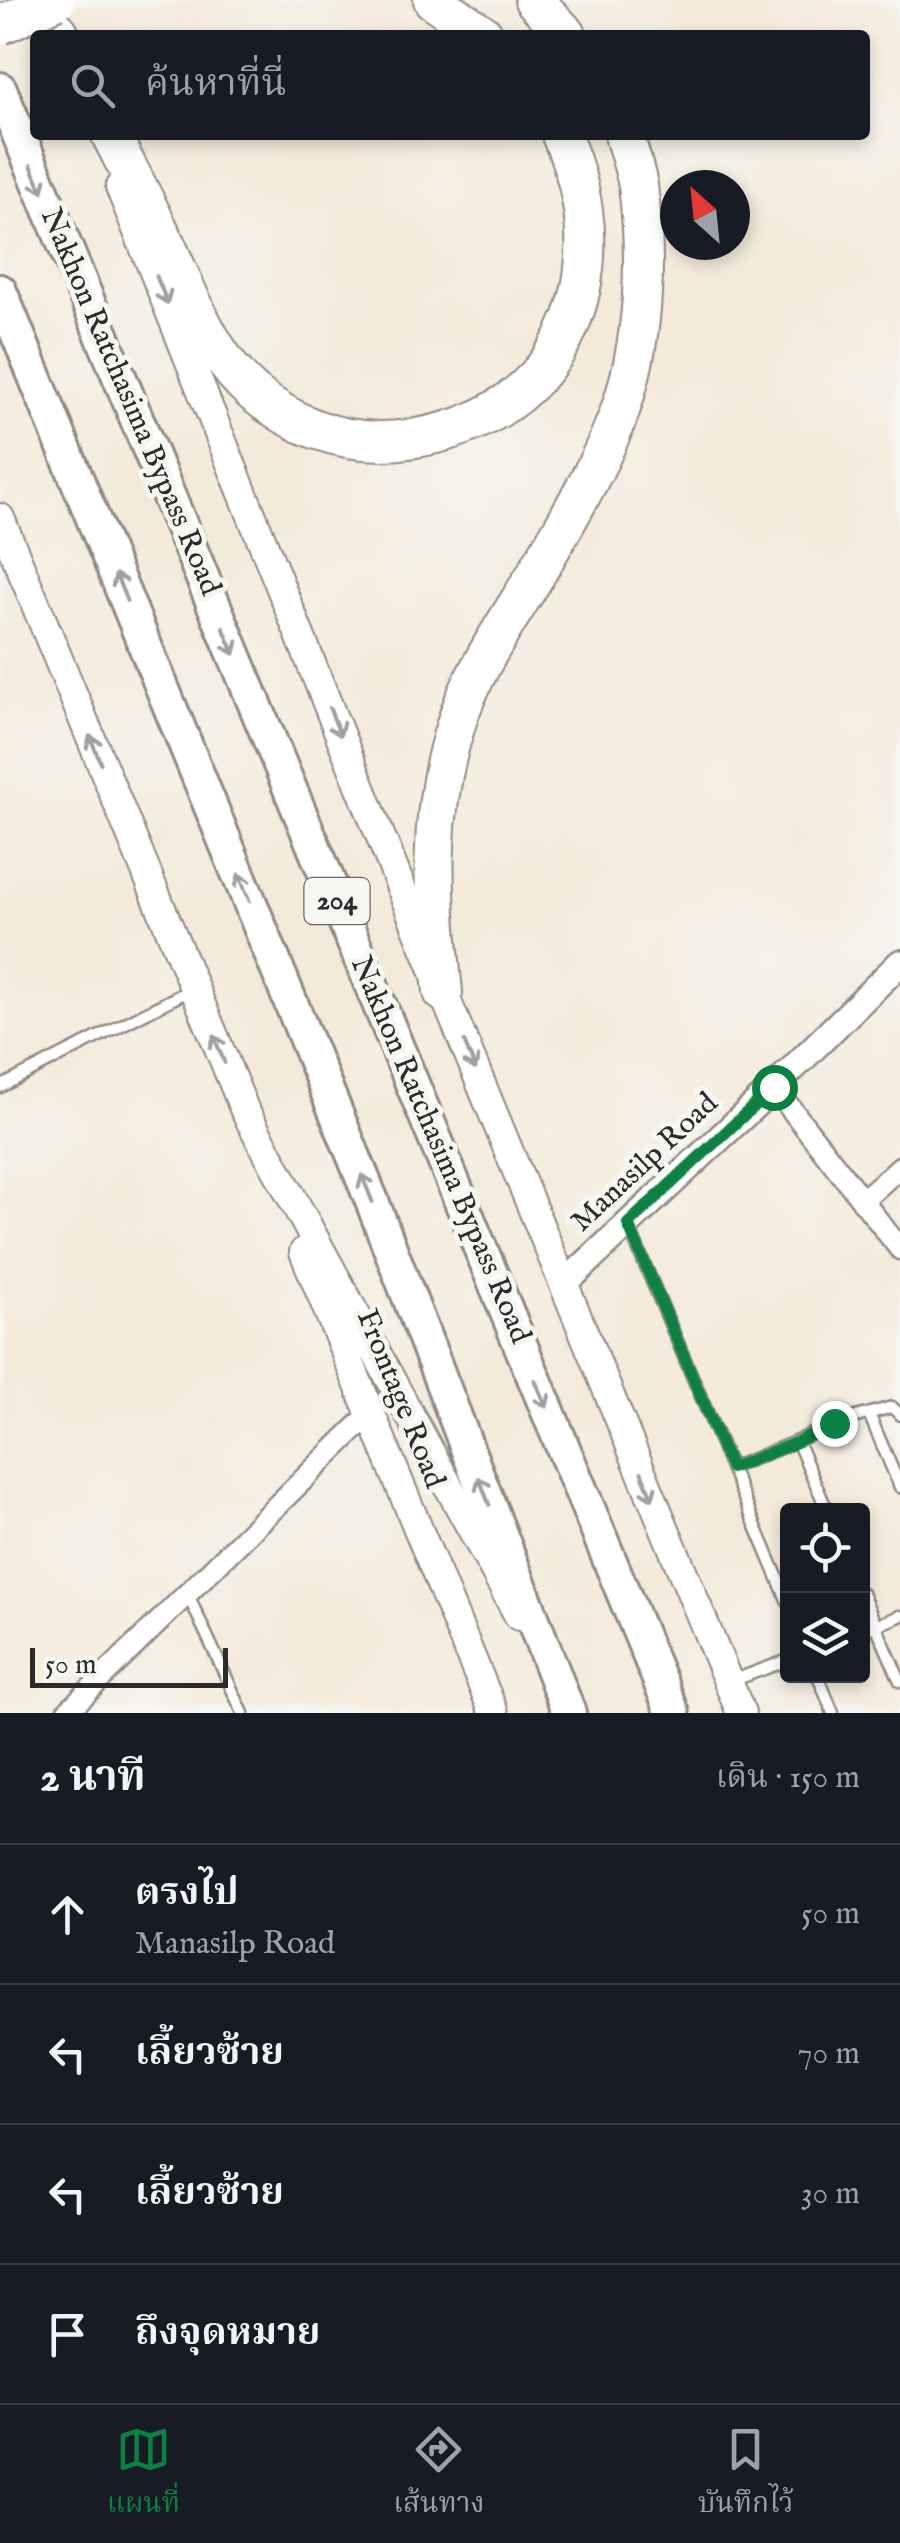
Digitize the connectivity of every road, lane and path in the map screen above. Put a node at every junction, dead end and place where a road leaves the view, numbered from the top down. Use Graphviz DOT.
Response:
graph roads {
  1 [pos="433,0"];
  2 [pos="534,0"];
  3 [pos="55,20"];
  4 [pos="0,25"];
  5 [pos="477,30"];
  6 [pos="562,30"];
  7 [pos="0,89"];
  8 [pos="101,140"];
  9 [pos="113,140"];
  10 [pos="563,140"];
  11 [pos="625,140"];
  12 [pos="0,291"];
  13 [pos="11,334"];
  14 [pos="0,518"];
  15 [pos="7,557"];
  16 [pos="900,964"];
  17 [pos="194,988"];
  18 [pos="443,992"];
  19 [pos="0,1087"];
  20 [pos="774,1087"];
  21 [pos="245,1112"];
  22 [pos="900,1168"];
  23 [pos="862,1201"];
  24 [pos="628,1224"];
  25 [pos="900,1249"];
  26 [pos="564,1284"];
  27 [pos="371,1414"];
  28 [pos="869,1414"];
  29 [pos="900,1415"];
  30 [pos="797,1442"];
  31 [pos="731,1468"];
  32 [pos="900,1487"];
  33 [pos="824,1503"];
  34 [pos="187,1592"];
  35 [pos="784,1593"];
  36 [pos="862,1593"];
  37 [pos="900,1616"];
  38 [pos="876,1625"];
  39 [pos="870,1627"];
  40 [pos="780,1663"];
  41 [pos="900,1681"];
  42 [pos="728,1683"];
  43 [pos="821,1683"];
  44 [pos="565,1702"];
  45 [pos="66,1713"];
  46 [pos="243,1713"];
  47 [pos="494,1713"];
  48 [pos="673,1713"];
  49 [pos="740,1713"];
  50 [pos="833,1713"];
  1 -- 5 [label="highway"];
  2 -- 6 [label="highway"];
  3 -- 4 [label="highway, bridge"];
  7 -- 48 [label="highway, Nakhon Ratchasima Bypass Road / 204, one-way"];
  8 -- 18 [label="main road, one-way"];
  9 -- 10 [label="highway"];
  11 -- 18 [label="highway"];
  12 -- 13 [label="highway, 204"];
  44 -- 13 [label="highway, 204, one-way"];
  14 -- 15 [label="main road"];
  17 -- 15 [label="main road, one-way"];
  16 -- 20 [label="street, Manasilp Road"];
  17 -- 19 [label="lane"];
  21 -- 17 [label="main road, one-way"];
  18 -- 26 [label="main road, one-way"];
  20 -- 23 [label="street"];
  20 -- 24 [label="street, Manasilp Road"];
  21 -- 27 [label="main road, Frontage Road"];
  21 -- 44 [label="main road"];
  22 -- 23 [label="street"];
  23 -- 25 [label="street"];
  24 -- 26 [label="street, Manasilp Road"];
  24 -- 31 [label="lane"];
  26 -- 42 [label="main road, one-way"];
  27 -- 34 [label="street"];
  27 -- 47 [label="main road, Frontage Road"];
  28 -- 29 [label="lane"];
  28 -- 30 [label="lane"];
  28 -- 32 [label="lane"];
  30 -- 31 [label="lane"];
  30 -- 33 [label="lane"];
  31 -- 35 [label="lane"];
  34 -- 45 [label="street"];
  34 -- 46 [label="lane"];
  36 -- 38 [label="lane"];
  37 -- 38 [label="lane"];
  38 -- 39 [label="lane"];
  38 -- 41 [label="lane"];
  40 -- 42 [label="lane"];
  42 -- 49 [label="main road"];
  43 -- 50 [label="lane"];
}
